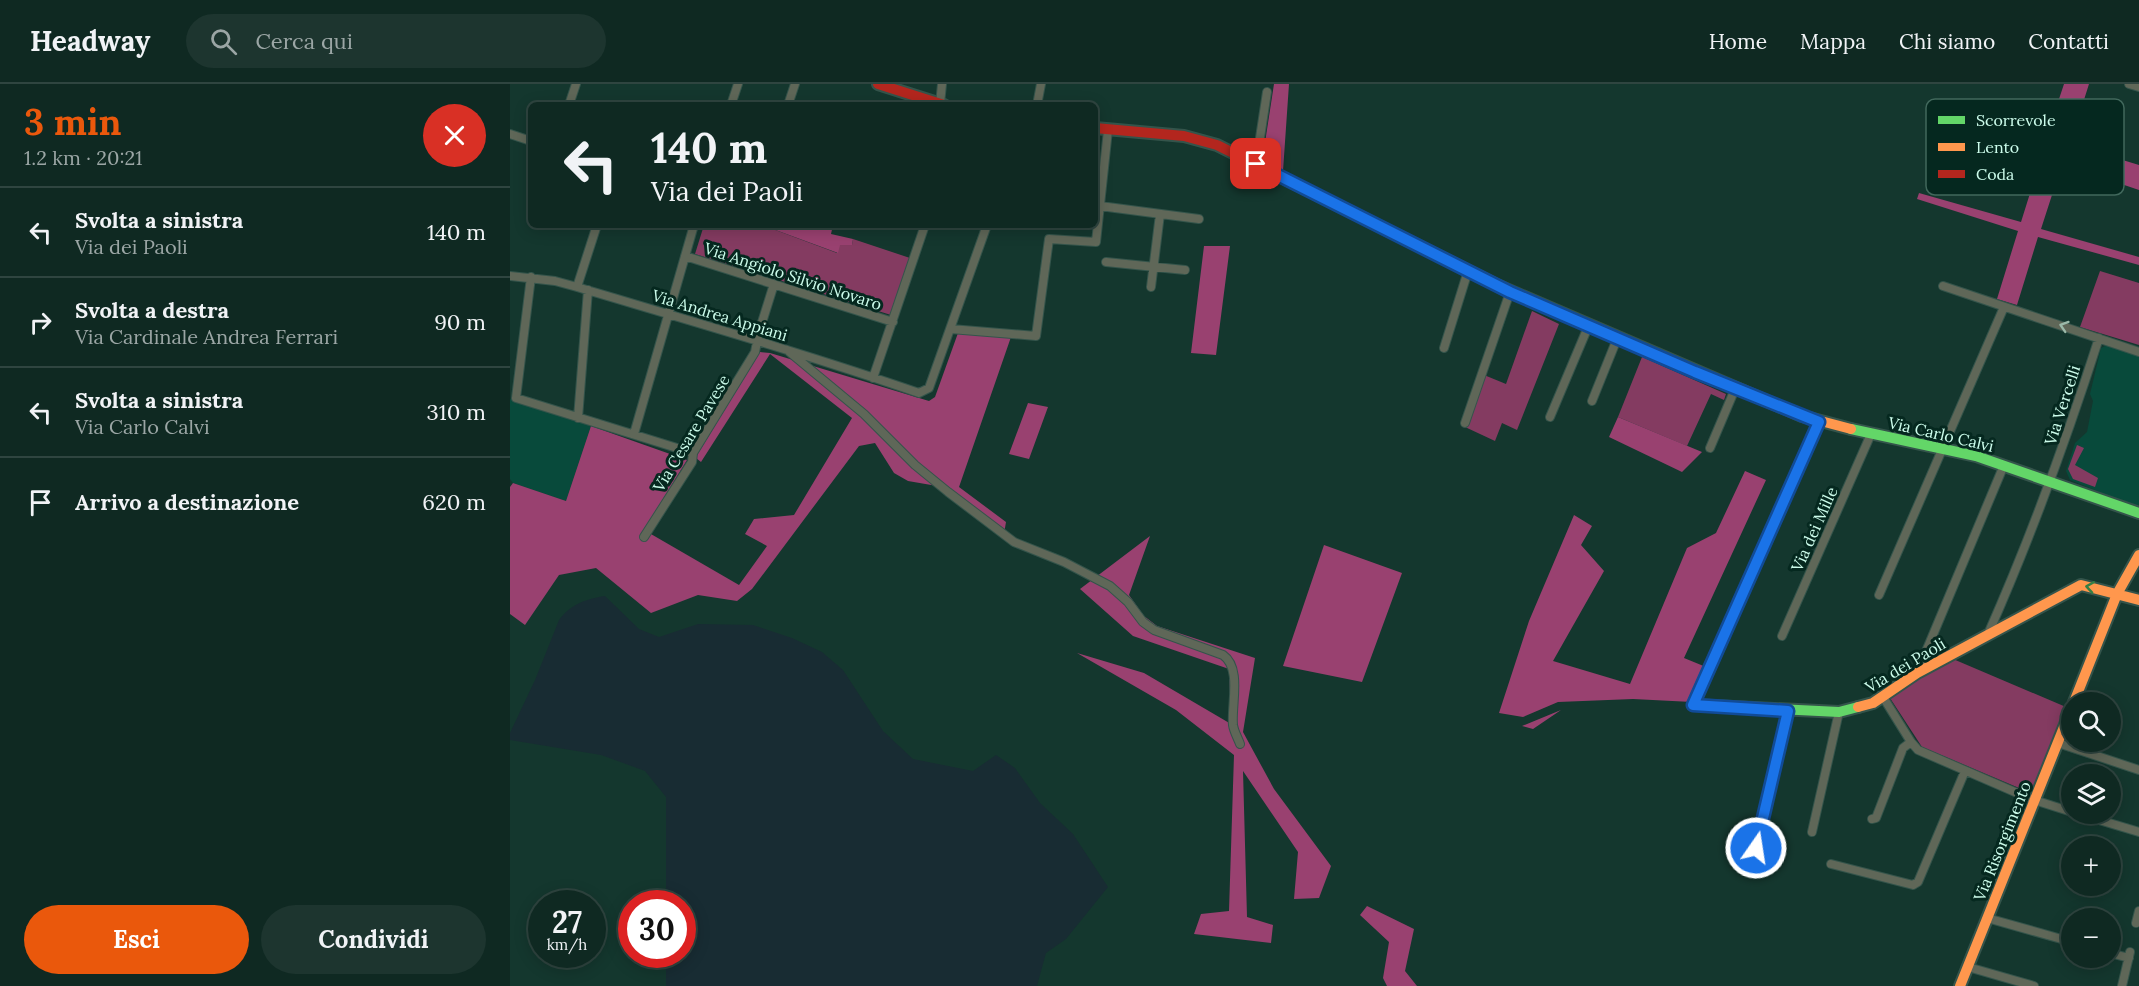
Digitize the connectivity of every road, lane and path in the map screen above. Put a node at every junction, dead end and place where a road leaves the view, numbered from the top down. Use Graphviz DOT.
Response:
graph roads {
  1 [pos="576,84"];
  2 [pos="738,84"];
  3 [pos="795,84"];
  4 [pos="942,84"];
  5 [pos="1041,84"];
  6 [pos="2128,84"];
  7 [pos="884,85"];
  8 [pos="2139,87"];
  9 [pos="1267,92"];
  10 [pos="570,102"];
  11 [pos="732,102"];
  12 [pos="790,102"];
  13 [pos="921,102"];
  14 [pos="942,102"];
  15 [pos="1038,102"];
  16 [pos="1098,128"];
  17 [pos="1108,130"];
  18 [pos="510,134"];
  19 [pos="528,140"];
  20 [pos="1256,164"];
  21 [pos="1100,206"];
  22 [pos="1160,214"];
  23 [pos="1199,219"];
  24 [pos="1098,224"];
  25 [pos="596,228"];
  26 [pos="693,228"];
  27 [pos="924,228"];
  28 [pos="986,228"];
  29 [pos="1098,228"];
  30 [pos="685,256"];
  31 [pos="1106,262"];
  32 [pos="1153,267"];
  33 [pos="1185,270"];
  34 [pos="1468,271"];
  35 [pos="510,276"];
  36 [pos="531,277"];
  37 [pos="774,284"];
  38 [pos="577,286"];
  39 [pos="1943,286"];
  40 [pos="1150,287"];
  41 [pos="588,290"];
  42 [pos="1510,292"];
  43 [pos="2004,307"];
  44 [pos="667,313"];
  45 [pos="893,322"];
  46 [pos="1588,327"];
  47 [pos="951,329"];
  48 [pos="2099,338"];
  49 [pos="1617,339"];
  50 [pos="756,342"];
  51 [pos="1444,348"];
  52 [pos="787,350"];
  53 [pos="2139,352"];
  54 [pos="873,378"];
  55 [pos="1735,389"];
  56 [pos="1592,401"];
  57 [pos="1550,417"];
  58 [pos="578,418"];
  59 [pos="1819,422"];
  60 [pos="1465,423"];
  61 [pos="634,434"];
  62 [pos="1871,434"];
  63 [pos="1710,448"];
  64 [pos="1943,449"];
  65 [pos="693,453"];
  66 [pos="2004,465"];
  67 [pos="2051,481"];
  68 [pos="2139,513"];
  69 [pos="644,537"];
  70 [pos="2139,555"];
  71 [pos="2117,594"];
  72 [pos="1879,595"];
  73 [pos="2139,600"];
  74 [pos="1988,634"];
  75 [pos="1782,636"];
  76 [pos="1917,673"];
  77 [pos="2078,692"];
  78 [pos="1883,697"];
  79 [pos="1788,711"];
  80 [pos="1839,712"];
  81 [pos="2061,735"];
  82 [pos="1911,742"];
  83 [pos="2058,743"];
  84 [pos="1240,744"];
  85 [pos="2139,770"];
  86 [pos="1965,771"];
  87 [pos="2034,800"];
  88 [pos="2061,809"];
  89 [pos="1872,819"];
  90 [pos="2112,824"];
  91 [pos="1812,832"];
  92 [pos="2139,832"];
  93 [pos="1756,848"];
  94 [pos="1832,864"];
  95 [pos="1987,918"];
  96 [pos="2061,939"];
  97 [pos="2121,954"];
  98 [pos="1968,967"];
  99 [pos="1960,986"];
  100 [pos="2034,986"];
  101 [pos="2122,986"];
  1 -- 10 [label="street"];
  2 -- 11 [label="street"];
  3 -- 12 [label="street"];
  4 -- 14 [label="street"];
  5 -- 15 [label="street"];
  6 -- 8 [label="street"];
  7 -- 13 [label="street"];
  9 -- 20 [label="street"];
  16 -- 17 [label="street, Via Carlo Calvi"];
  17 -- 20 [label="street, Via Carlo Calvi"];
  17 -- 21 [label="street"];
  18 -- 19 [label="street"];
  20 -- 34 [label="street, Via Carlo Calvi"];
  21 -- 22 [label="street"];
  21 -- 24 [label="street"];
  22 -- 23 [label="street"];
  22 -- 32 [label="street"];
  25 -- 38 [label="street"];
  26 -- 30 [label="street"];
  27 -- 45 [label="street"];
  28 -- 47 [label="street"];
  29 -- 47 [label="street"];
  30 -- 37 [label="street, Via Angiolo Silvio Novaro"];
  30 -- 44 [label="street"];
  31 -- 32 [label="street"];
  32 -- 33 [label="street"];
  32 -- 40 [label="street"];
  34 -- 42 [label="street, Via Carlo Calvi"];
  34 -- 51 [label="street"];
  35 -- 36 [label="street, Via Andrea Appiani"];
  36 -- 38 [label="street, Via Andrea Appiani"];
  36 -- 58 [label="street"];
  37 -- 45 [label="street, Via Angiolo Silvio Novaro"];
  37 -- 50 [label="street, Via Cesare Pavese"];
  38 -- 41 [label="street, Via Andrea Appiani"];
  39 -- 43 [label="street"];
  41 -- 44 [label="street, Via Andrea Appiani"];
  41 -- 58 [label="street"];
  42 -- 46 [label="street, Via Carlo Calvi"];
  42 -- 60 [label="street"];
  48 -- 43 [label="street, one-way"];
  43 -- 64 [label="street"];
  44 -- 50 [label="street, Via Andrea Appiani"];
  44 -- 61 [label="street"];
  45 -- 54 [label="street"];
  46 -- 49 [label="street, Via Carlo Calvi"];
  46 -- 57 [label="street"];
  47 -- 54 [label="street, Via Andrea Appiani"];
  48 -- 53 [label="street"];
  48 -- 67 [label="street, Via Vercelli"];
  49 -- 55 [label="street, Via Carlo Calvi"];
  49 -- 56 [label="street"];
  50 -- 52 [label="street, Via Andrea Appiani"];
  50 -- 65 [label="street, Via Cesare Pavese"];
  52 -- 54 [label="street, Via Andrea Appiani"];
  52 -- 84 [label="street"];
  55 -- 59 [label="street, Via Carlo Calvi"];
  55 -- 63 [label="street"];
  58 -- 61 [label="street"];
  59 -- 62 [label="street, Via Carlo Calvi"];
  59 -- 79 [label="street, Via dei Paoli"];
  61 -- 65 [label="street"];
  62 -- 64 [label="street, Via Carlo Calvi"];
  62 -- 75 [label="street, Via dei Mille"];
  64 -- 66 [label="street, Via Carlo Calvi"];
  64 -- 72 [label="street"];
  65 -- 69 [label="street, Via Cesare Pavese"];
  66 -- 67 [label="street, Via Carlo Calvi"];
  66 -- 76 [label="street"];
  67 -- 68 [label="street, Via Carlo Calvi"];
  67 -- 74 [label="street, Via Vercelli"];
  70 -- 71 [label="street"];
  71 -- 73 [label="street, Via dei Paoli"];
  71 -- 74 [label="street, Via dei Paoli, one-way"];
  71 -- 77 [label="street"];
  74 -- 76 [label="street, Via dei Paoli"];
  76 -- 78 [label="street, Via dei Paoli"];
  78 -- 80 [label="street, Via dei Paoli"];
  78 -- 82 [label="street"];
  79 -- 80 [label="street, Via dei Paoli"];
  79 -- 93 [label="street"];
  80 -- 91 [label="street"];
  81 -- 83 [label="street, Via Risorgimento"];
  82 -- 86 [label="street"];
  82 -- 89 [label="street"];
  83 -- 85 [label="street"];
  83 -- 87 [label="street, Via Risorgimento"];
  86 -- 87 [label="street"];
  86 -- 94 [label="street"];
  87 -- 88 [label="street"];
  87 -- 95 [label="street, Via Risorgimento"];
  90 -- 92 [label="street"];
  95 -- 96 [label="street"];
  95 -- 98 [label="street, Via Risorgimento"];
  97 -- 101 [label="street"];
  98 -- 99 [label="street, Via Risorgimento"];
  98 -- 100 [label="street"];
}
